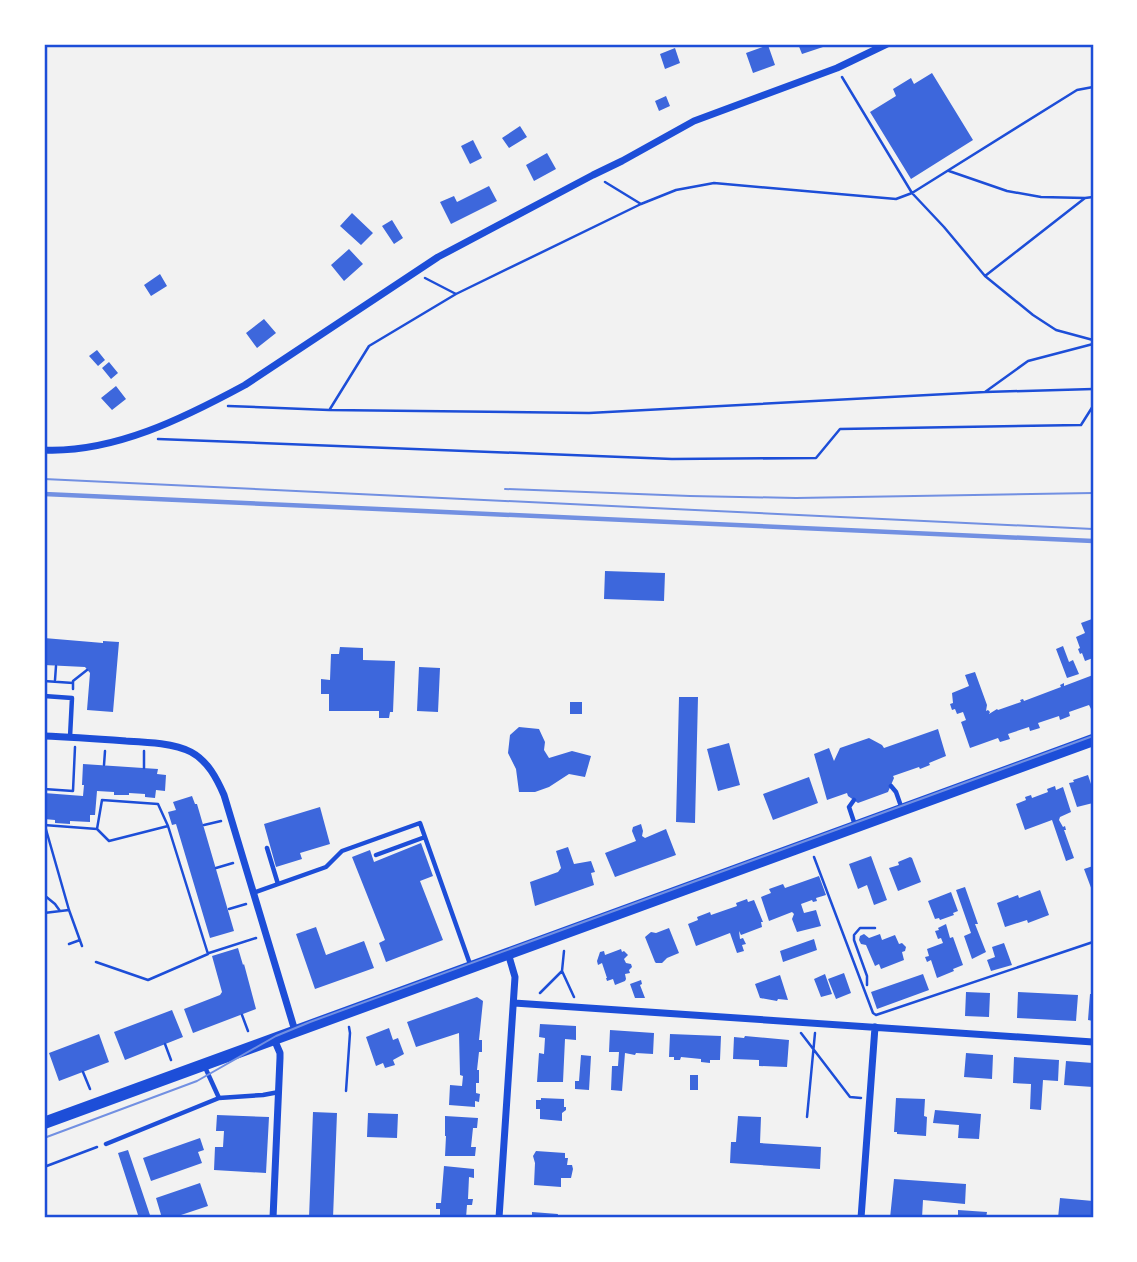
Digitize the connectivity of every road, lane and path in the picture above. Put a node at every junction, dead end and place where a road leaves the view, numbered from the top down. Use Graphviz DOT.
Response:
graph roads {
  1 [pos="887,44"];
  2 [pos="836,68"];
  3 [pos="1093,87"];
  4 [pos="948,171"];
  5 [pos="593,175"];
  6 [pos="912,193"];
  7 [pos="1093,197"];
  8 [pos="1085,198"];
  9 [pos="640,204"];
  10 [pos="415,272"];
  11 [pos="985,276"];
  12 [pos="456,294"];
  13 [pos="1093,342"];
  14 [pos="1093,389"];
  15 [pos="985,392"];
  16 [pos="211,404"];
  17 [pos="1093,405"];
  18 [pos="329,410"];
  19 [pos="159,439"];
  20 [pos="44,450"];
  21 [pos="56,666"];
  22 [pos="87,670"];
  23 [pos="44,681"];
  24 [pos="55,682"];
  25 [pos="73,683"];
  26 [pos="44,695"];
  27 [pos="72,698"];
  28 [pos="44,736"];
  29 [pos="72,738"];
  30 [pos="106,740"];
  31 [pos="1093,740"];
  32 [pos="145,742"];
  33 [pos="104,765"];
  34 [pos="144,768"];
  35 [pos="891,786"];
  36 [pos="44,789"];
  37 [pos="854,800"];
  38 [pos="902,810"];
  39 [pos="231,818"];
  40 [pos="44,825"];
  41 [pos="204,825"];
  42 [pos="169,826"];
  43 [pos="856,826"];
  44 [pos="97,829"];
  45 [pos="425,837"];
  46 [pos="809,844"];
  47 [pos="267,848"];
  48 [pos="376,855"];
  49 [pos="243,861"];
  50 [pos="216,868"];
  51 [pos="278,884"];
  52 [pos="44,895"];
  53 [pos="255,897"];
  54 [pos="229,909"];
  55 [pos="60,911"];
  56 [pos="68,911"];
  57 [pos="44,913"];
  58 [pos="875,928"];
  59 [pos="266,936"];
  60 [pos="80,940"];
  61 [pos="1093,942"];
  62 [pos="69,944"];
  63 [pos="82,946"];
  64 [pos="564,951"];
  65 [pos="508,953"];
  66 [pos="208,954"];
  67 [pos="96,962"];
  68 [pos="471,967"];
  69 [pos="562,971"];
  70 [pos="867,985"];
  71 [pos="538,995"];
  72 [pos="574,997"];
  73 [pos="514,1003"];
  74 [pos="242,1015"];
  75 [pos="801,1022"];
  76 [pos="816,1023"];
  77 [pos="349,1027"];
  78 [pos="875,1027"];
  79 [pos="248,1031"];
  80 [pos="295,1031"];
  81 [pos="274,1039"];
  82 [pos="1093,1042"];
  83 [pos="164,1044"];
  84 [pos="814,1050"];
  85 [pos="170,1060"];
  86 [pos="204,1064"];
  87 [pos="83,1072"];
  88 [pos="90,1088"];
  89 [pos="346,1091"];
  90 [pos="279,1092"];
  91 [pos="219,1098"];
  92 [pos="869,1099"];
  93 [pos="807,1117"];
  94 [pos="44,1123"];
  95 [pos="106,1144"];
  96 [pos="44,1167"];
  97 [pos="273,1218"];
  98 [pos="499,1218"];
  99 [pos="861,1218"];
  1 -- 2 [label="street"];
  2 -- 5 [label="street"];
  2 -- 6 [label="path"];
  3 -- 4 [label="path"];
  4 -- 6 [label="path"];
  4 -- 8 [label="path"];
  5 -- 9 [label="path"];
  5 -- 10 [label="street"];
  6 -- 9 [label="path"];
  6 -- 11 [label="path"];
  7 -- 8 [label="path"];
  8 -- 11 [label="path"];
  9 -- 12 [label="path"];
  10 -- 12 [label="path"];
  10 -- 16 [label="street"];
  11 -- 13 [label="path"];
  12 -- 18 [label="path"];
  13 -- 15 [label="path"];
  14 -- 15 [label="path"];
  15 -- 18 [label="path"];
  16 -- 18 [label="path"];
  16 -- 20 [label="street"];
  17 -- 19 [label="path"];
  21 -- 24 [label="path"];
  22 -- 25 [label="path"];
  23 -- 24 [label="path"];
  24 -- 25 [label="path"];
  25 -- 27 [label="path"];
  26 -- 27 [label="lane"];
  27 -- 29 [label="lane"];
  28 -- 29 [label="street"];
  29 -- 30 [label="street"];
  29 -- 36 [label="path"];
  30 -- 32 [label="street"];
  30 -- 33 [label="path"];
  31 -- 38 [label="main road"];
  32 -- 34 [label="path"];
  32 -- 39 [label="street"];
  35 -- 38 [label="lane"];
  37 -- 43 [label="lane"];
  38 -- 43 [label="main road"];
  39 -- 41 [label="path"];
  39 -- 49 [label="street"];
  40 -- 44 [label="path"];
  40 -- 56 [label="path"];
  42 -- 44 [label="path"];
  42 -- 44 [label="path"];
  42 -- 66 [label="path"];
  43 -- 46 [label="main road"];
  45 -- 48 [label="lane"];
  45 -- 51 [label="lane"];
  45 -- 68 [label="lane"];
  46 -- 61 [label="path"];
  46 -- 65 [label="main road"];
  47 -- 51 [label="lane"];
  49 -- 50 [label="path"];
  49 -- 53 [label="street"];
  51 -- 53 [label="lane"];
  52 -- 55 [label="path"];
  53 -- 54 [label="path"];
  53 -- 59 [label="street"];
  55 -- 56 [label="path"];
  55 -- 57 [label="path"];
  56 -- 60 [label="path"];
  58 -- 70 [label="path"];
  59 -- 66 [label="path"];
  59 -- 80 [label="street"];
  60 -- 62 [label="path"];
  60 -- 63 [label="path"];
  64 -- 69 [label="path"];
  65 -- 68 [label="main road"];
  65 -- 73 [label="street"];
  66 -- 67 [label="path"];
  68 -- 80 [label="main road"];
  69 -- 71 [label="path"];
  69 -- 72 [label="path"];
  73 -- 75 [label="street"];
  73 -- 98 [label="street"];
  74 -- 79 [label="path"];
  75 -- 76 [label="street"];
  75 -- 84 [label="path"];
  76 -- 78 [label="street"];
  76 -- 84 [label="path"];
  77 -- 89 [label="path"];
  78 -- 82 [label="street"];
  78 -- 92 [label="street"];
  80 -- 81 [label="main road"];
  81 -- 86 [label="main road"];
  81 -- 90 [label="street"];
  83 -- 85 [label="path"];
  84 -- 92 [label="path"];
  84 -- 93 [label="path"];
  86 -- 91 [label="lane"];
  86 -- 94 [label="main road"];
  87 -- 88 [label="path"];
  90 -- 91 [label="lane"];
  90 -- 97 [label="street"];
  91 -- 95 [label="lane"];
  92 -- 99 [label="street"];
  95 -- 96 [label="path"];
}
